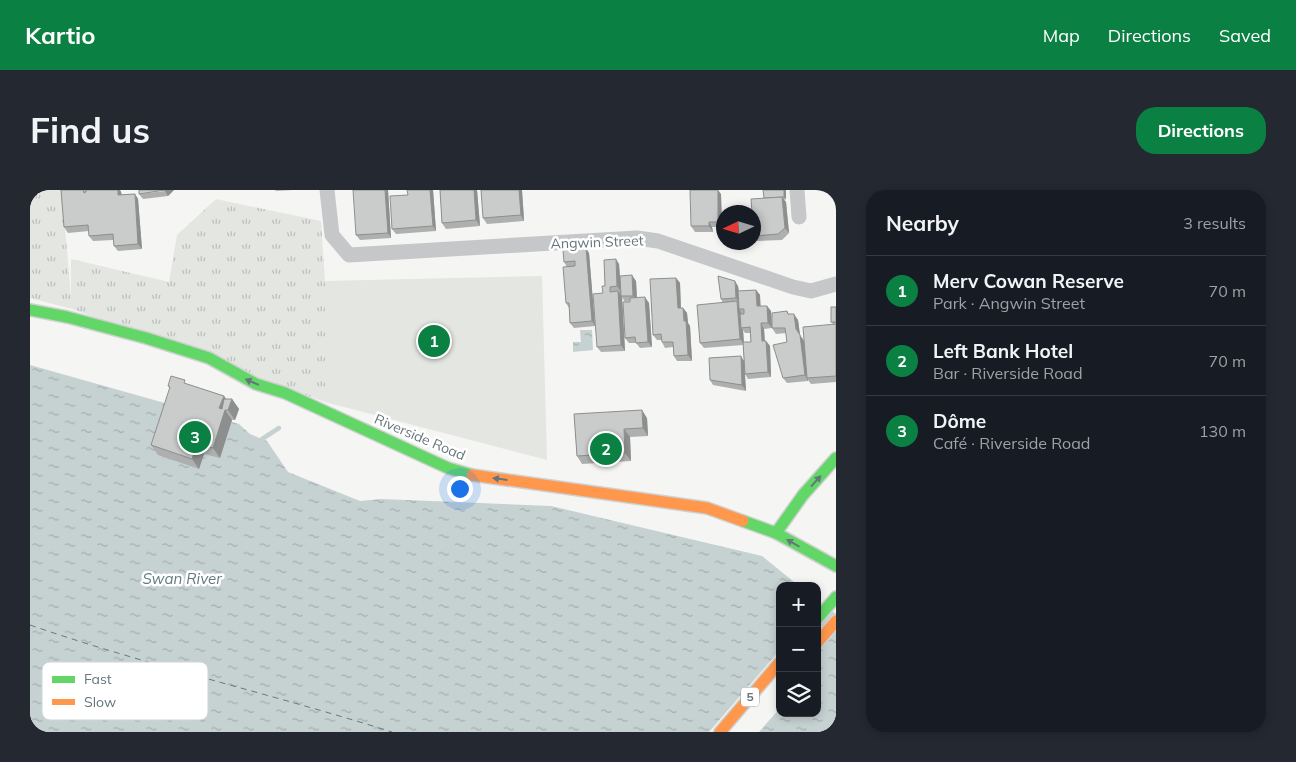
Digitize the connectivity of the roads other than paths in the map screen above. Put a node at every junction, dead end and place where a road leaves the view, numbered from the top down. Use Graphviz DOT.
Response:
graph roads {
  1 [pos="327,190"];
  2 [pos="797,190"];
  3 [pos="799,217"];
  4 [pos="836,284"];
  5 [pos="30,303"];
  6 [pos="30,310"];
  7 [pos="836,458"];
  8 [pos="740,507"];
  9 [pos="762,515"];
  10 [pos="779,529"];
  11 [pos="836,557"];
  12 [pos="836,566"];
  13 [pos="836,597"];
  14 [pos="821,614"];
  15 [pos="836,621"];
  16 [pos="821,638"];
  17 [pos="776,667"];
  18 [pos="720,732"];
  1 -- 4 [label="street, Angwin Street"];
  2 -- 3 [label="street"];
  5 -- 8 [label="main road, Riverside Road"];
  10 -- 6 [label="main road, Riverside Road, one-way"];
  10 -- 7 [label="main road, one-way"];
  9 -- 10 [label="main road, Riverside Road"];
  10 -- 11 [label="main road, Riverside Road"];
  12 -- 10 [label="main road, Riverside Road, one-way"];
  13 -- 14 [label="main road"];
  15 -- 16 [label="main road"];
  17 -- 18 [label="main road, 5"];
}
